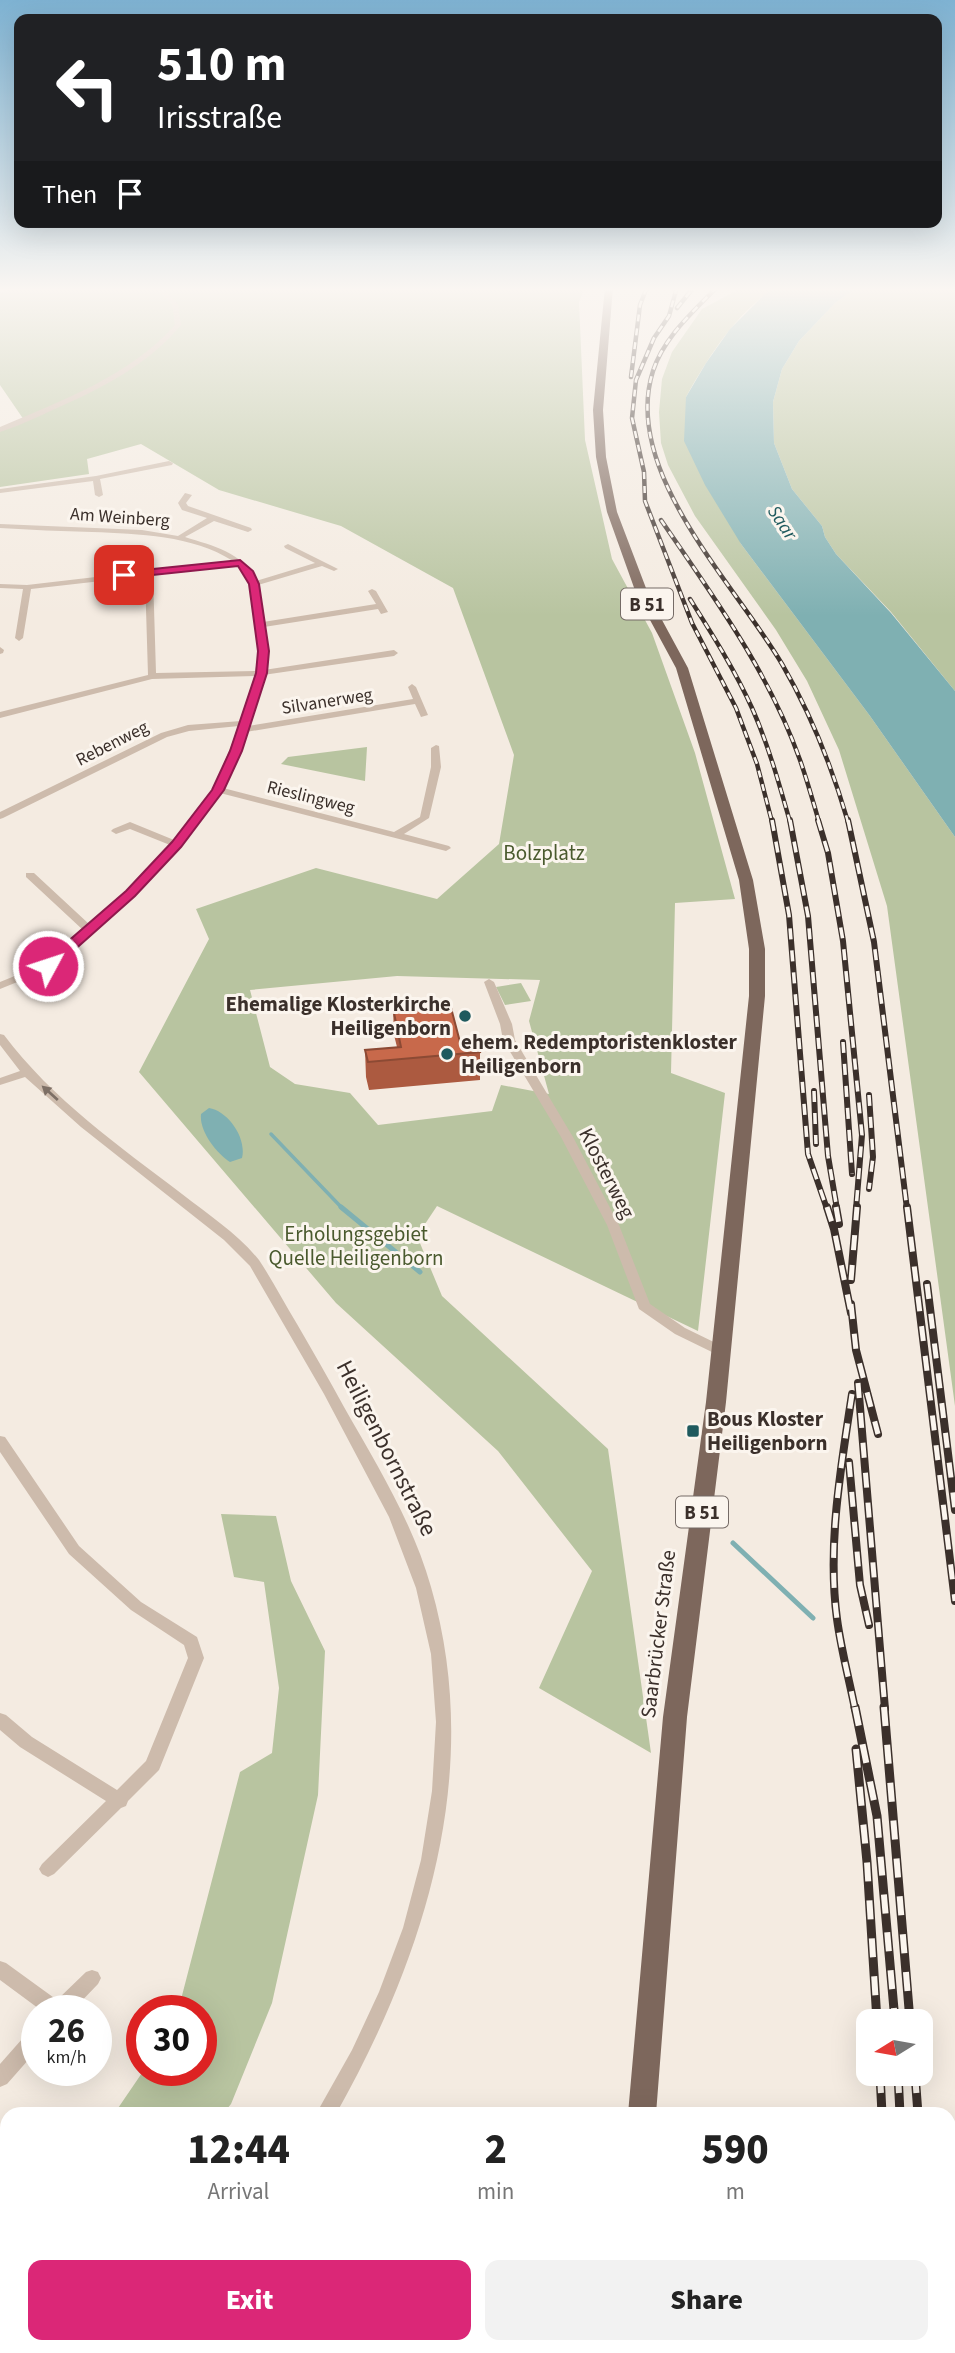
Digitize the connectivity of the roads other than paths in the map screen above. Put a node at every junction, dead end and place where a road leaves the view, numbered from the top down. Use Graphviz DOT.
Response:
graph roads {
  1 [pos="70,397"];
  2 [pos="599,397"];
  3 [pos="0,430"];
  4 [pos="169,463"];
  5 [pos="96,478"];
  6 [pos="0,491"];
  7 [pos="99,495"];
  8 [pos="188,495"];
  9 [pos="213,518"];
  10 [pos="0,526"];
  11 [pos="248,530"];
  12 [pos="179,538"];
  13 [pos="288,546"];
  14 [pos="240,563"];
  15 [pos="323,563"];
  16 [pos="334,569"];
  17 [pos="149,572"];
  18 [pos="254,584"];
  19 [pos="0,586"];
  20 [pos="27,587"];
  21 [pos="372,591"];
  22 [pos="261,625"];
  23 [pos="19,638"];
  24 [pos="401,663"];
  25 [pos="261,673"];
  26 [pos="152,676"];
  27 [pos="412,687"];
  28 [pos="418,701"];
  29 [pos="0,715"];
  30 [pos="424,715"];
  31 [pos="243,727"];
  32 [pos="436,748"];
  33 [pos="218,790"];
  34 [pos="0,816"];
  35 [pos="116,831"];
  36 [pos="397,834"];
  37 [pos="176,845"];
  38 [pos="446,848"];
  39 [pos="30,875"];
  40 [pos="90,930"];
  41 [pos="489,982"];
  42 [pos="0,986"];
  43 [pos="0,1037"];
  44 [pos="27,1072"];
  45 [pos="0,1082"];
  46 [pos="721,1351"];
  47 [pos="0,1441"];
  48 [pos="0,1720"];
  49 [pos="120,1801"];
  50 [pos="48,1869"];
  51 [pos="0,1969"];
  52 [pos="92,1978"];
  53 [pos="36,1995"];
  54 [pos="74,1995"];
  55 [pos="21,2054"];
  56 [pos="0,2078"];
  57 [pos="330,2107"];
  58 [pos="643,2107"];
  1 -- 3 [label="street"];
  2 -- 46 [label="main road, Saarbrücker Straße / B 51"];
  4 -- 5 [label="street"];
  5 -- 6 [label="street"];
  5 -- 7 [label="street"];
  8 -- 9 [label="street"];
  9 -- 11 [label="street"];
  9 -- 12 [label="street"];
  10 -- 12 [label="street, Am Weinberg"];
  12 -- 14 [label="street, Am Weinberg"];
  13 -- 15 [label="street"];
  14 -- 17 [label="street"];
  14 -- 18 [label="street, Am Weinberg"];
  15 -- 16 [label="street"];
  15 -- 18 [label="street"];
  17 -- 20 [label="street"];
  17 -- 26 [label="street"];
  18 -- 22 [label="street, Am Weinberg"];
  19 -- 20 [label="street"];
  20 -- 23 [label="street"];
  21 -- 22 [label="street"];
  22 -- 25 [label="street, Am Weinberg"];
  24 -- 25 [label="street"];
  25 -- 26 [label="street"];
  25 -- 31 [label="street, Am Weinberg"];
  26 -- 29 [label="street"];
  27 -- 28 [label="street"];
  28 -- 30 [label="street"];
  28 -- 31 [label="street, Silvanerweg"];
  31 -- 33 [label="street, Am Weinberg"];
  31 -- 34 [label="street, Rebenweg"];
  32 -- 36 [label="street"];
  33 -- 36 [label="street, Rieslingweg"];
  33 -- 37 [label="street, Am Weinberg"];
  35 -- 37 [label="street"];
  36 -- 38 [label="street, Rieslingweg"];
  37 -- 40 [label="street, Am Weinberg"];
  39 -- 40 [label="street"];
  40 -- 42 [label="street, Am Weinberg"];
  41 -- 46 [label="street, Klosterweg"];
  43 -- 44 [label="street, Heiligenbornstraße"];
  44 -- 45 [label="street"];
  57 -- 44 [label="street, Heiligenbornstraße, one-way"];
  46 -- 58 [label="main road, Saarbrücker Straße / B 51"];
  47 -- 49 [label="street"];
  48 -- 49 [label="street"];
  49 -- 50 [label="street"];
  51 -- 53 [label="street"];
  52 -- 54 [label="street"];
  55 -- 56 [label="street"];
}
